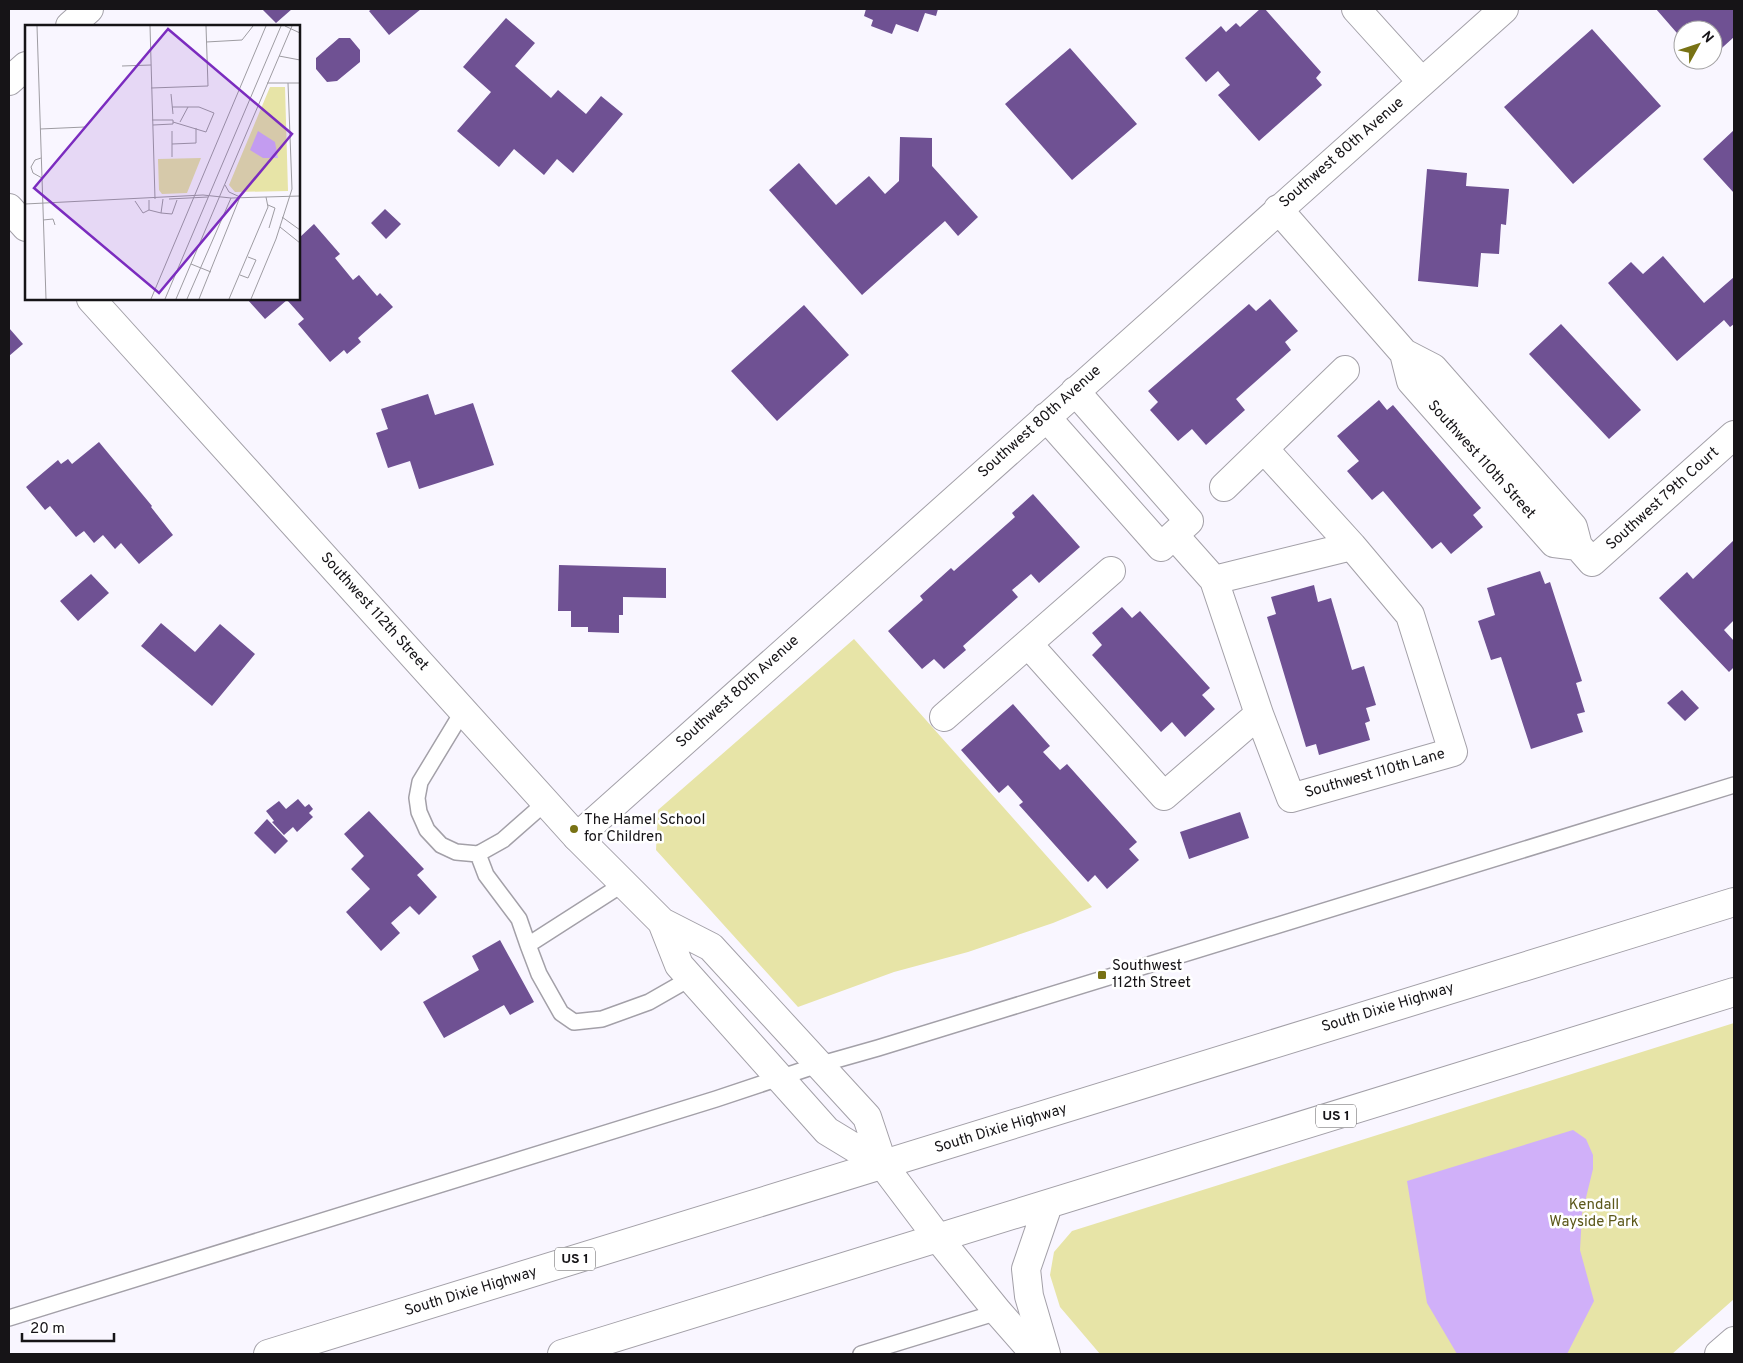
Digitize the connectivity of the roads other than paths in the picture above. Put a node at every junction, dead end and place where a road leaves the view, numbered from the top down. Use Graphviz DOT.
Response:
graph roads {
  1 [pos="89,9"];
  2 [pos="1356,9"];
  3 [pos="1504,9"];
  4 [pos="71,25"];
  5 [pos="25,67"];
  6 [pos="9,81"];
  7 [pos="1422,82"];
  8 [pos="9,208"];
  9 [pos="1278,209"];
  10 [pos="25,227"];
  11 [pos="92,300"];
  12 [pos="1345,370"];
  13 [pos="1075,391"];
  14 [pos="1046,417"];
  15 [pos="1734,435"];
  16 [pos="1264,449"];
  17 [pos="1224,487"];
  18 [pos="1174,534"];
  19 [pos="1352,546"];
  20 [pos="1585,554"];
  21 [pos="1111,571"];
  22 [pos="1214,580"];
  23 [pos="1029,645"];
  24 [pos="463,711"];
  25 [pos="1259,714"];
  26 [pos="944,717"];
  27 [pos="1734,785"];
  28 [pos="545,803"];
  29 [pos="577,837"];
  30 [pos="478,854"];
  31 [pos="623,884"];
  32 [pos="1734,902"];
  33 [pos="662,922"];
  34 [pos="528,945"];
  35 [pos="691,978"];
  36 [pos="1734,992"];
  37 [pos="818,1065"];
  38 [pos="779,1077"];
  39 [pos="883,1165"];
  40 [pos="1048,1205"];
  41 [pos="938,1238"];
  42 [pos="998,1312"];
  43 [pos="9,1318"];
  44 [pos="1734,1341"];
  45 [pos="892,1350"];
  46 [pos="268,1354"];
  47 [pos="562,1354"];
  48 [pos="861,1354"];
  49 [pos="1035,1354"];
  50 [pos="1046,1354"];
  51 [pos="1719,1354"];
  1 -- 4 [label="main road"];
  2 -- 7 [label="main road"];
  3 -- 7 [label="main road, Southwest 80th Avenue"];
  5 -- 6 [label="main road"];
  7 -- 9 [label="main road, Southwest 80th Avenue"];
  8 -- 10 [label="main road"];
  9 -- 13 [label="main road, Southwest 80th Avenue"];
  9 -- 20 [label="main road, Southwest 110th Street"];
  11 -- 24 [label="main road, Southwest 112th Street"];
  12 -- 16 [label="main road"];
  13 -- 14 [label="main road, Southwest 80th Avenue"];
  13 -- 18 [label="main road"];
  14 -- 18 [label="main road"];
  14 -- 29 [label="main road, Southwest 80th Avenue"];
  15 -- 20 [label="main road, Southwest 79th Court"];
  16 -- 17 [label="main road"];
  16 -- 19 [label="main road"];
  18 -- 22 [label="main road"];
  19 -- 22 [label="main road"];
  19 -- 25 [label="main road, Southwest 110th Lane"];
  21 -- 23 [label="main road"];
  22 -- 25 [label="main road, Southwest 110th Lane"];
  23 -- 25 [label="main road"];
  23 -- 26 [label="main road"];
  24 -- 28 [label="main road, Southwest 112th Street"];
  24 -- 30 [label="lane"];
  27 -- 37 [label="lane"];
  28 -- 29 [label="main road, Southwest 112th Street"];
  28 -- 30 [label="lane"];
  29 -- 31 [label="main road, Southwest 112th Street"];
  30 -- 34 [label="lane"];
  31 -- 33 [label="main road, Southwest 112th Street"];
  31 -- 34 [label="lane"];
  32 -- 39 [label="main road, South Dixie Highway / US 1"];
  33 -- 35 [label="main road, Southwest 112th Street"];
  33 -- 37 [label="main road, Southwest 112th Street"];
  34 -- 35 [label="lane"];
  35 -- 38 [label="main road, Southwest 112th Street"];
  36 -- 40 [label="main road, US 1"];
  37 -- 38 [label="lane"];
  37 -- 39 [label="main road, Southwest 112th Street"];
  38 -- 39 [label="main road, Southwest 112th Street"];
  38 -- 43 [label="lane"];
  39 -- 41 [label="main road, Southwest 112th Street"];
  39 -- 46 [label="main road, South Dixie Highway / US 1"];
  40 -- 41 [label="main road, US 1"];
  40 -- 50 [label="main road"];
  41 -- 42 [label="main road, Southwest 112th Street"];
  41 -- 47 [label="main road, US 1"];
  42 -- 45 [label="lane"];
  42 -- 49 [label="main road, Southwest 112th Street"];
  44 -- 51 [label="main road"];
  45 -- 48 [label="lane"];
}
